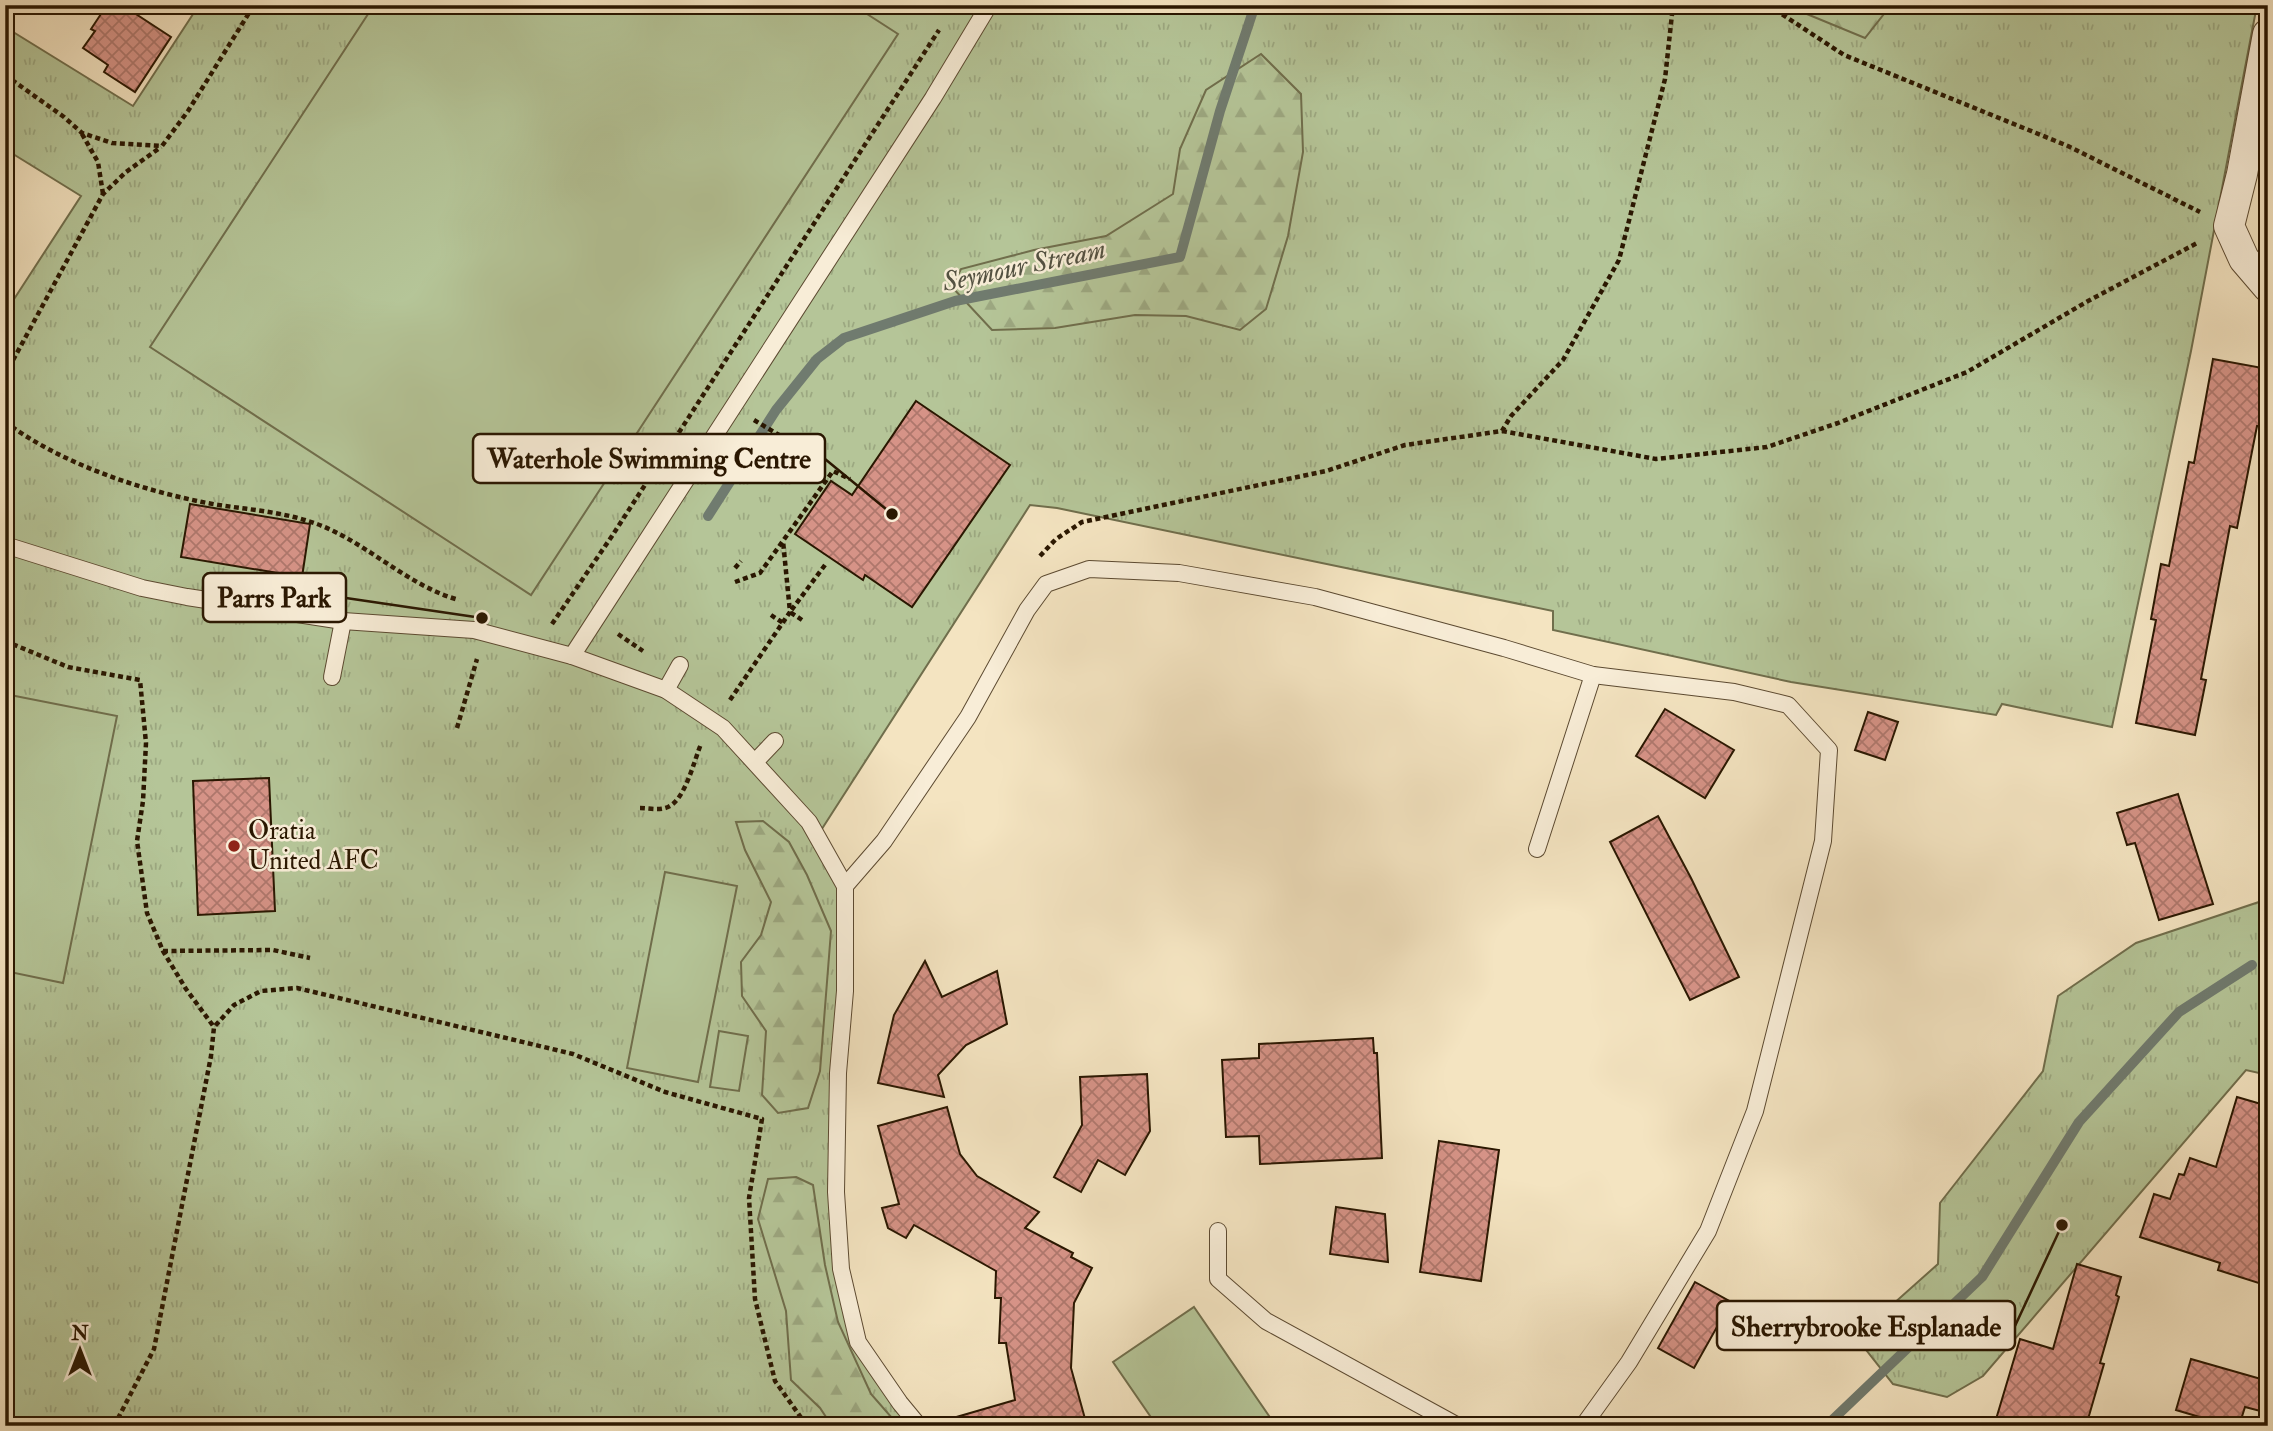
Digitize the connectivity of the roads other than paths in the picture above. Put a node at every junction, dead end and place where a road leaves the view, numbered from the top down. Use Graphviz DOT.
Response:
graph roads {
  1 [pos="989,5"];
  2 [pos="2268,34"];
  3 [pos="2268,287"];
  4 [pos="5,545"];
  5 [pos="343,621"];
  6 [pos="572,656"];
  7 [pos="680,666"];
  8 [pos="1593,675"];
  9 [pos="332,677"];
  10 [pos="666,690"];
  11 [pos="775,741"];
  12 [pos="755,762"];
  13 [pos="1537,849"];
  14 [pos="845,886"];
  15 [pos="1219,1231"];
  16 [pos="919,1426"];
  17 [pos="1458,1426"];
  18 [pos="1583,1426"];
  1 -- 6 [label="lane"];
  2 -- 3 [label="street"];
  4 -- 5 [label="lane"];
  5 -- 6 [label="lane"];
  5 -- 9 [label="lane"];
  6 -- 10 [label="lane"];
  7 -- 10 [label="lane"];
  8 -- 13 [label="lane"];
  8 -- 14 [label="lane"];
  8 -- 18 [label="lane"];
  10 -- 12 [label="lane"];
  11 -- 12 [label="lane"];
  12 -- 14 [label="lane"];
  14 -- 16 [label="lane"];
  15 -- 17 [label="lane"];
}
